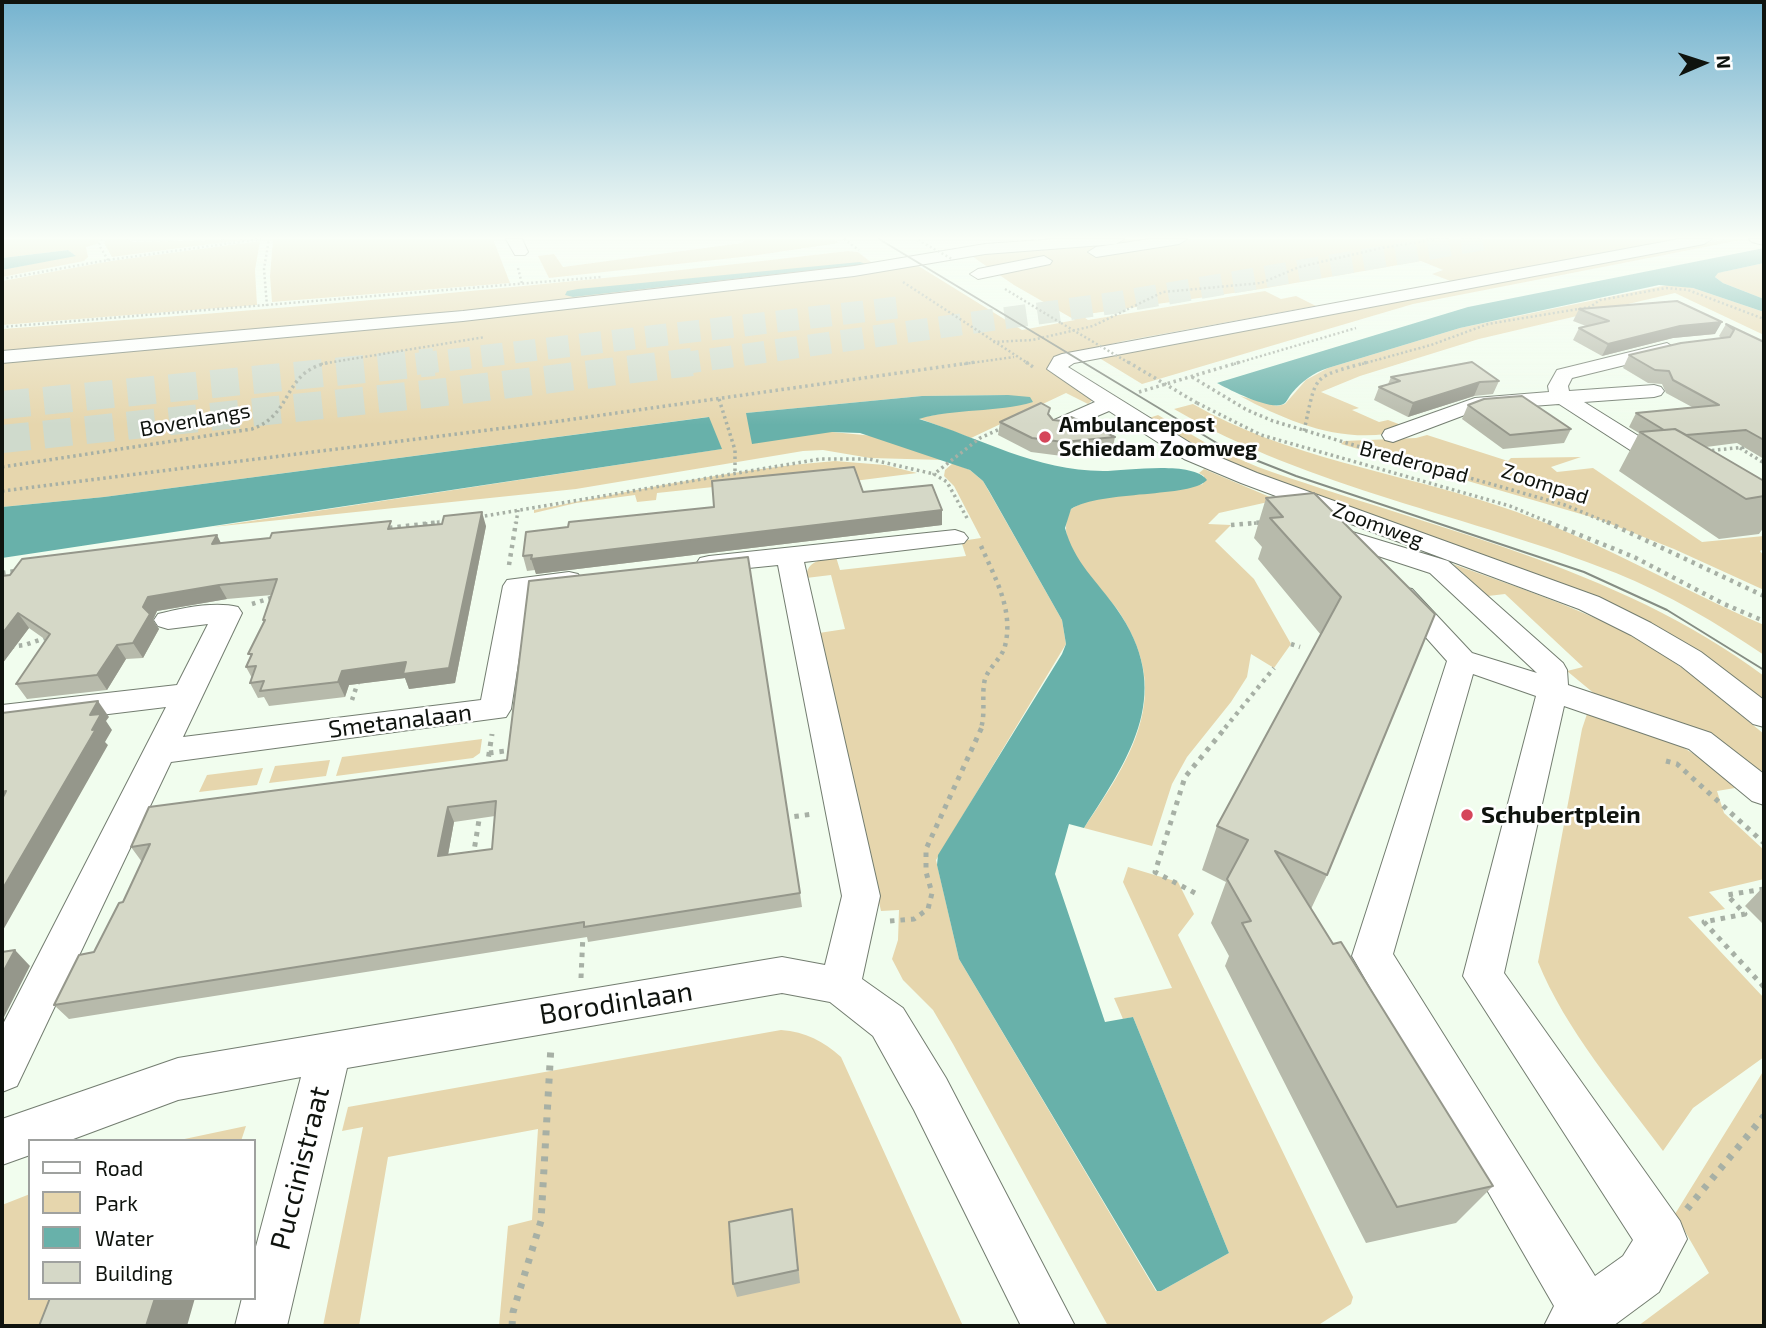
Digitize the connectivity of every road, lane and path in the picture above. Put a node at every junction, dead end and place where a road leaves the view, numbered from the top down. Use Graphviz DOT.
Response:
graph roads {
  1 [pos="267,301"];
  2 [pos="325,301"];
  3 [pos="595,301"];
  4 [pos="929,301"];
  5 [pos="1145,301"];
  6 [pos="1375,301"];
  7 [pos="1599,301"];
  8 [pos="1717,301"];
  9 [pos="267,306"];
  10 [pos="1764,319"];
  11 [pos="1061,323"];
  12 [pos="2,327"];
  13 [pos="497,335"];
  14 [pos="993,342"];
  15 [pos="1687,345"];
  16 [pos="2,357"];
  17 [pos="1654,391"];
  18 [pos="1560,396"];
  19 [pos="719,399"];
  20 [pos="1110,403"];
  21 [pos="1059,426"];
  22 [pos="1304,431"];
  23 [pos="980,438"];
  24 [pos="1393,446"];
  25 [pos="1752,446"];
  26 [pos="1740,447"];
  27 [pos="1380,453"];
  28 [pos="1656,456"];
  29 [pos="1764,463"];
  30 [pos="2,467"];
  31 [pos="735,471"];
  32 [pos="934,474"];
  33 [pos="1690,478"];
  34 [pos="2,491"];
  35 [pos="519,510"];
  36 [pos="470,518"];
  37 [pos="457,520"];
  38 [pos="1268,522"];
  39 [pos="1231,525"];
  40 [pos="405,526"];
  41 [pos="379,529"];
  42 [pos="965,537"];
  43 [pos="402,538"];
  44 [pos="789,554"];
  45 [pos="680,567"];
  46 [pos="27,570"];
  47 [pos="2,573"];
  48 [pos="598,576"];
  49 [pos="517,586"];
  50 [pos="284,596"];
  51 [pos="1764,596"];
  52 [pos="228,613"];
  53 [pos="168,620"];
  54 [pos="1764,621"];
  55 [pos="56,634"];
  56 [pos="1291,644"];
  57 [pos="1300,647"];
  58 [pos="2,648"];
  59 [pos="1462,660"];
  60 [pos="1274,668"];
  61 [pos="359,676"];
  62 [pos="1553,689"];
  63 [pos="188,694"];
  64 [pos="2,716"];
  65 [pos="1764,716"];
  66 [pos="348,727"];
  67 [pos="516,750"];
  68 [pos="160,752"];
  69 [pos="1665,760"];
  70 [pos="485,780"];
  71 [pos="1764,792"];
  72 [pos="481,808"];
  73 [pos="843,810"];
  74 [pos="774,819"];
  75 [pos="1764,843"];
  76 [pos="485,861"];
  77 [pos="1764,889"];
  78 [pos="1195,893"];
  79 [pos="855,921"];
  80 [pos="583,927"];
  81 [pos="840,986"];
  82 [pos="1764,987"];
  83 [pos="567,1011"];
  84 [pos="328,1051"];
  85 [pos="2,1071"];
  86 [pos="1764,1116"];
  87 [pos="2,1142"];
  88 [pos="1662,1239"];
  89 [pos="1579,1320"];
  90 [pos="261,1326"];
  91 [pos="512,1326"];
  92 [pos="1049,1326"];
  1 -- 9 [label="path"];
  2 -- 9 [label="path"];
  3 -- 16 [label="street"];
  4 -- 14 [label="path"];
  5 -- 14 [label="path"];
  6 -- 20 [label="street, Zoomweg"];
  7 -- 22 [label="path"];
  8 -- 10 [label="path"];
  9 -- 12 [label="path"];
  11 -- 54 [label="path, Brederopad, bridge"];
  13 -- 30 [label="path, Bovenlangs"];
  14 -- 19 [label="path"];
  15 -- 18 [label="street"];
  17 -- 18 [label="street"];
  18 -- 24 [label="street"];
  18 -- 28 [label="street"];
  19 -- 31 [label="path"];
  19 -- 34 [label="path"];
  20 -- 21 [label="street"];
  20 -- 22 [label="path"];
  20 -- 65 [label="street, Zoomweg"];
  22 -- 27 [label="path"];
  23 -- 32 [label="path"];
  24 -- 51 [label="path, Zoompad"];
  25 -- 26 [label="path"];
  26 -- 28 [label="path"];
  26 -- 29 [label="path"];
  28 -- 33 [label="street"];
  31 -- 32 [label="path"];
  31 -- 35 [label="path"];
  32 -- 42 [label="path"];
  35 -- 36 [label="path"];
  35 -- 49 [label="path"];
  37 -- 40 [label="path"];
  38 -- 39 [label="path"];
  40 -- 41 [label="path"];
  40 -- 43 [label="path"];
  42 -- 44 [label="street"];
  42 -- 79 [label="path"];
  44 -- 45 [label="street"];
  44 -- 73 [label="street"];
  46 -- 47 [label="path"];
  48 -- 49 [label="street"];
  49 -- 66 [label="street, Smetanalaan"];
  50 -- 52 [label="path"];
  52 -- 53 [label="street"];
  52 -- 63 [label="street"];
  55 -- 58 [label="path"];
  56 -- 57 [label="path"];
  59 -- 62 [label="street"];
  59 -- 62 [label="street"];
  59 -- 89 [label="street"];
  60 -- 78 [label="path"];
  61 -- 66 [label="path"];
  62 -- 71 [label="street"];
  62 -- 88 [label="street"];
  63 -- 64 [label="street"];
  63 -- 68 [label="street"];
  66 -- 68 [label="street, Smetanalaan"];
  67 -- 70 [label="path, Smetanalaan"];
  68 -- 85 [label="street"];
  69 -- 75 [label="path"];
  72 -- 76 [label="path"];
  73 -- 74 [label="path"];
  73 -- 79 [label="street"];
  77 -- 82 [label="path"];
  79 -- 81 [label="street"];
  80 -- 83 [label="path"];
  81 -- 83 [label="street, Borodinlaan"];
  81 -- 92 [label="street, Borodinlaan"];
  83 -- 84 [label="street, Borodinlaan"];
  83 -- 91 [label="path"];
  84 -- 87 [label="street, Borodinlaan"];
  84 -- 90 [label="street, Puccinistraat"];
  86 -- 88 [label="path"];
  88 -- 89 [label="street"];
}
